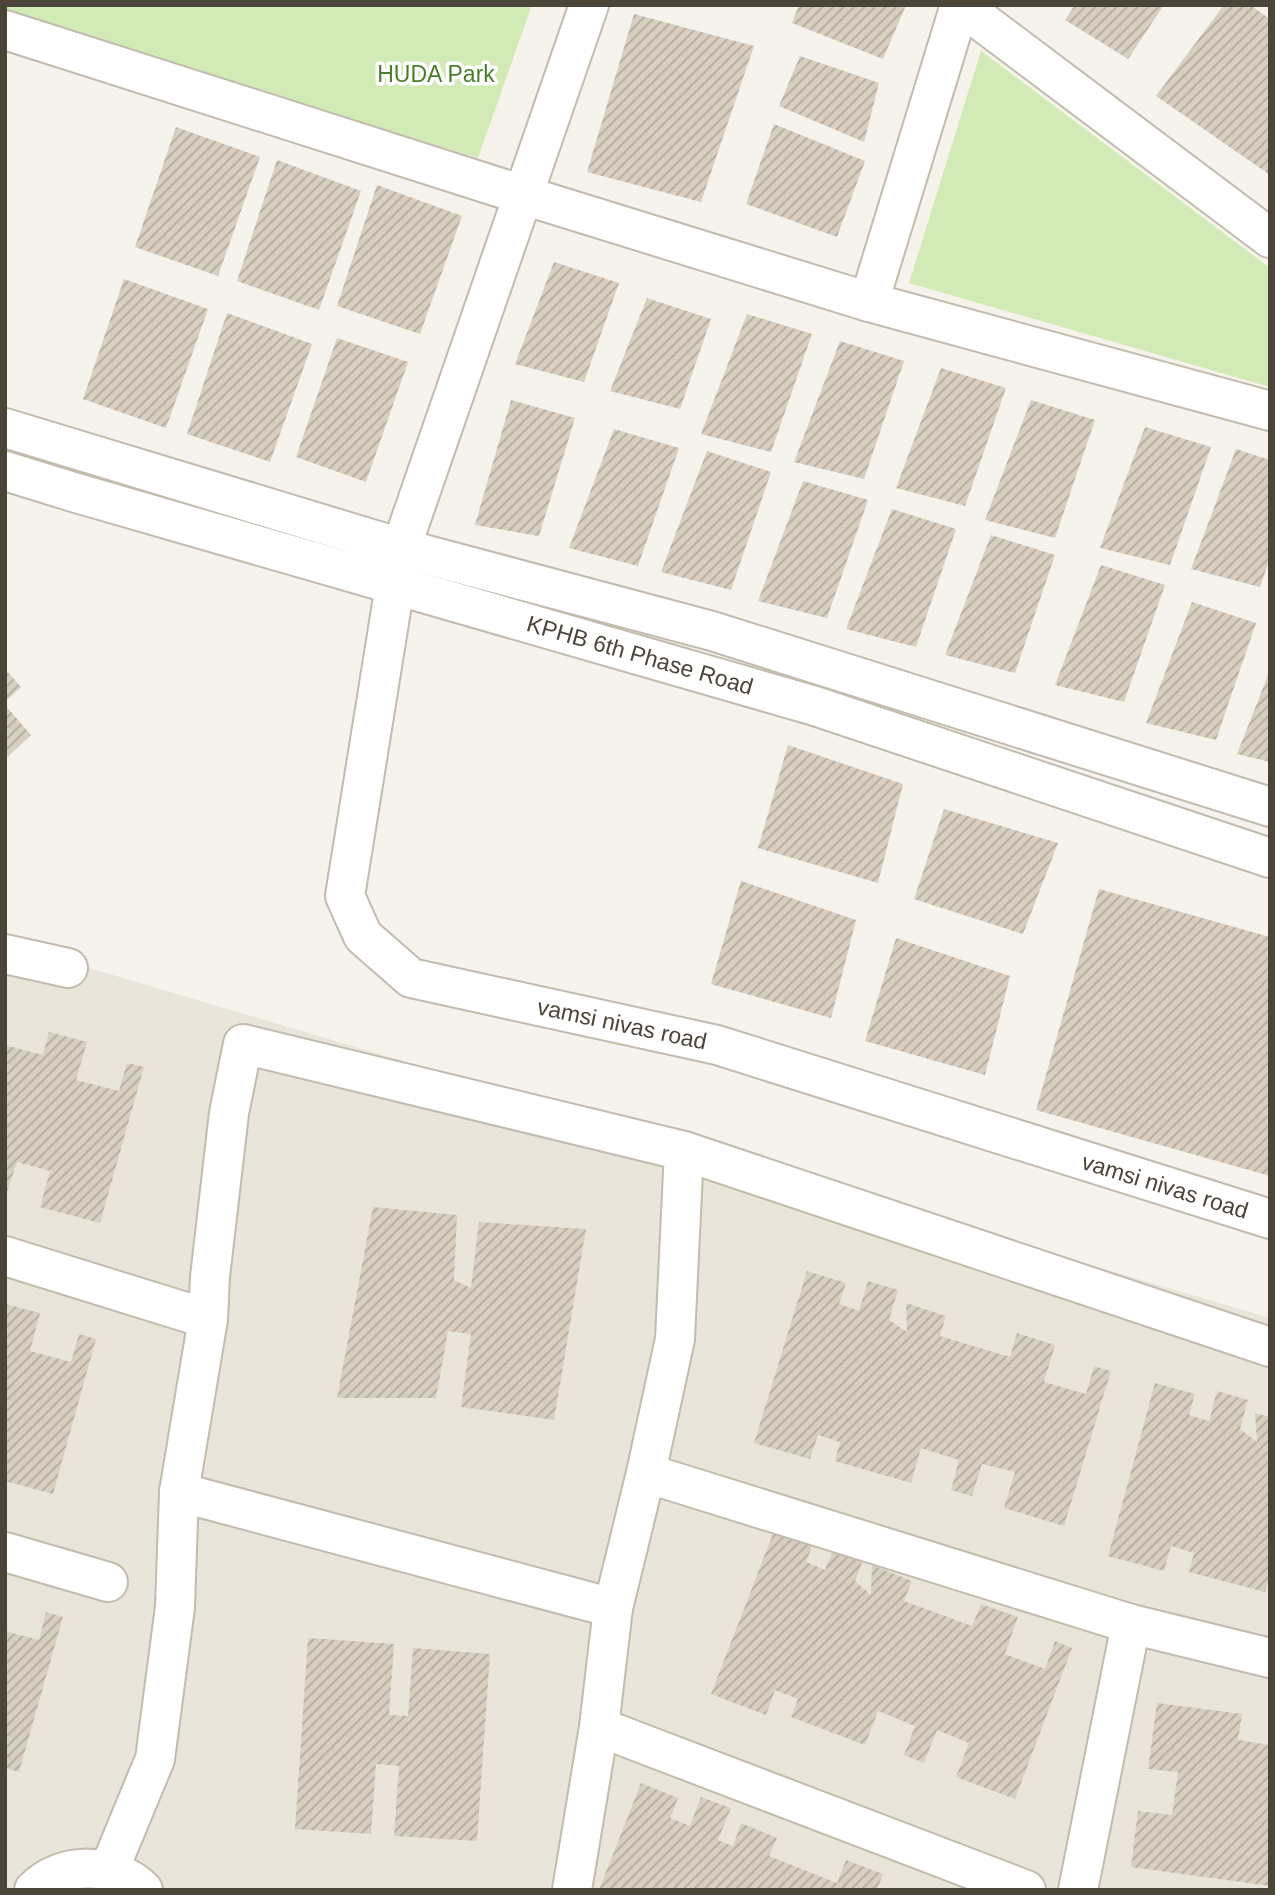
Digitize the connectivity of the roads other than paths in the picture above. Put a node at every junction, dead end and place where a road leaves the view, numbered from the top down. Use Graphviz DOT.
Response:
graph roads {
  1 [pos="589,5"];
  2 [pos="960,5"];
  3 [pos="5,30"];
  4 [pos="523,195"];
  5 [pos="1270,238"];
  6 [pos="869,302"];
  7 [pos="1270,411"];
  8 [pos="5,428"];
  9 [pos="5,471"];
  10 [pos="401,548"];
  11 [pos="395,585"];
  12 [pos="1270,807"];
  13 [pos="1270,858"];
  14 [pos="5,954"];
  15 [pos="68,968"];
  16 [pos="684,1151"];
  17 [pos="1270,1219"];
  18 [pos="5,1256"];
  19 [pos="208,1319"];
  20 [pos="1270,1347"];
  21 [pos="646,1473"];
  22 [pos="179,1492"];
  23 [pos="5,1552"];
  24 [pos="108,1581"];
  25 [pos="613,1608"];
  26 [pos="1131,1624"];
  27 [pos="1270,1658"];
  28 [pos="599,1727"];
  29 [pos="109,1870"];
  30 [pos="33,1890"];
  31 [pos="143,1890"];
  32 [pos="572,1890"];
  33 [pos="1026,1890"];
  34 [pos="1078,1890"];
  1 -- 4 [label="street, vamsi nivas road"];
  2 -- 5 [label="street"];
  2 -- 6 [label="street"];
  3 -- 4 [label="street"];
  4 -- 6 [label="street"];
  4 -- 10 [label="street, vamsi nivas road"];
  6 -- 7 [label="street"];
  8 -- 10 [label="street, KPHB 6th Phase Road"];
  9 -- 11 [label="street, KPHB 6th Phase Road"];
  10 -- 11 [label="street, vamsi nivas road"];
  10 -- 12 [label="street, KPHB 6th Phase Road"];
  11 -- 13 [label="street, KPHB 6th Phase Road"];
  11 -- 17 [label="street, vamsi nivas road"];
  14 -- 15 [label="street"];
  16 -- 19 [label="street"];
  16 -- 20 [label="street"];
  16 -- 21 [label="street"];
  18 -- 19 [label="street"];
  19 -- 22 [label="street"];
  21 -- 25 [label="street"];
  21 -- 26 [label="street"];
  22 -- 25 [label="street"];
  22 -- 29 [label="street"];
  23 -- 24 [label="street"];
  25 -- 28 [label="street"];
  26 -- 27 [label="street"];
  26 -- 34 [label="street"];
  28 -- 32 [label="street"];
  28 -- 33 [label="street"];
  29 -- 30 [label="street"];
  29 -- 31 [label="street"];
}
